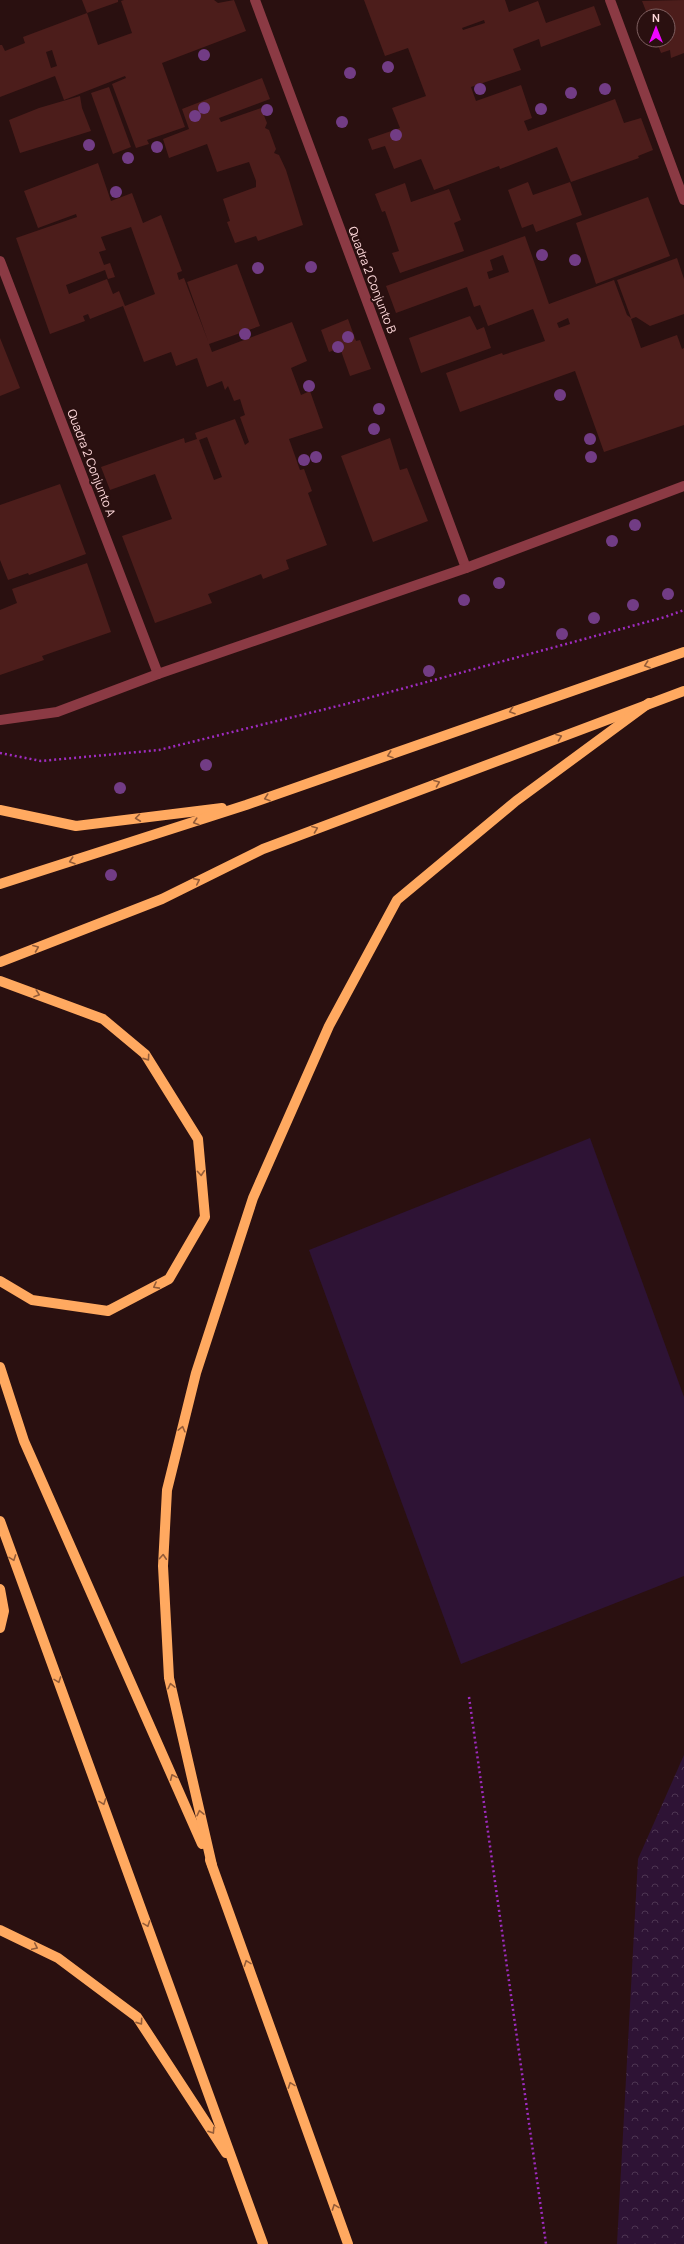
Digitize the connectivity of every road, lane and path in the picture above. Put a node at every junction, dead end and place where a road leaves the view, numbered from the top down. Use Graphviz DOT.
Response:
graph roads {
  1 [pos="255,0"];
  2 [pos="610,0"];
  3 [pos="684,200"];
  4 [pos="0,261"];
  5 [pos="684,486"];
  6 [pos="466,568"];
  7 [pos="684,610"];
  8 [pos="684,652"];
  9 [pos="158,674"];
  10 [pos="684,691"];
  11 [pos="649,702"];
  12 [pos="0,720"];
  13 [pos="0,753"];
  14 [pos="246,805"];
  15 [pos="0,810"];
  16 [pos="0,884"];
  17 [pos="0,962"];
  18 [pos="0,981"];
  19 [pos="0,1281"];
  20 [pos="0,1367"];
  21 [pos="0,1521"];
  22 [pos="0,1589"];
  23 [pos="0,1628"];
  24 [pos="469,1698"];
  25 [pos="212,1865"];
  26 [pos="0,1930"];
  27 [pos="236,2168"];
  28 [pos="263,2244"];
  29 [pos="348,2244"];
  30 [pos="546,2244"];
  1 -- 6 [label="street, Quadra 2 Conjunto B"];
  2 -- 3 [label="street"];
  4 -- 9 [label="street, Quadra 2 Conjunto A"];
  5 -- 6 [label="street"];
  6 -- 9 [label="street"];
  7 -- 13 [label="path"];
  8 -- 14 [label="main road, one-way"];
  9 -- 12 [label="street"];
  10 -- 11 [label="main road"];
  17 -- 11 [label="main road, one-way"];
  25 -- 11 [label="main road, one-way"];
  14 -- 15 [label="main road, one-way"];
  14 -- 16 [label="main road, one-way"];
  18 -- 19 [label="main road, one-way"];
  25 -- 20 [label="main road, one-way"];
  21 -- 27 [label="main road, one-way"];
  22 -- 23 [label="main road"];
  24 -- 30 [label="path"];
  29 -- 25 [label="main road, one-way"];
  26 -- 27 [label="main road, one-way"];
  27 -- 28 [label="main road"];
}
